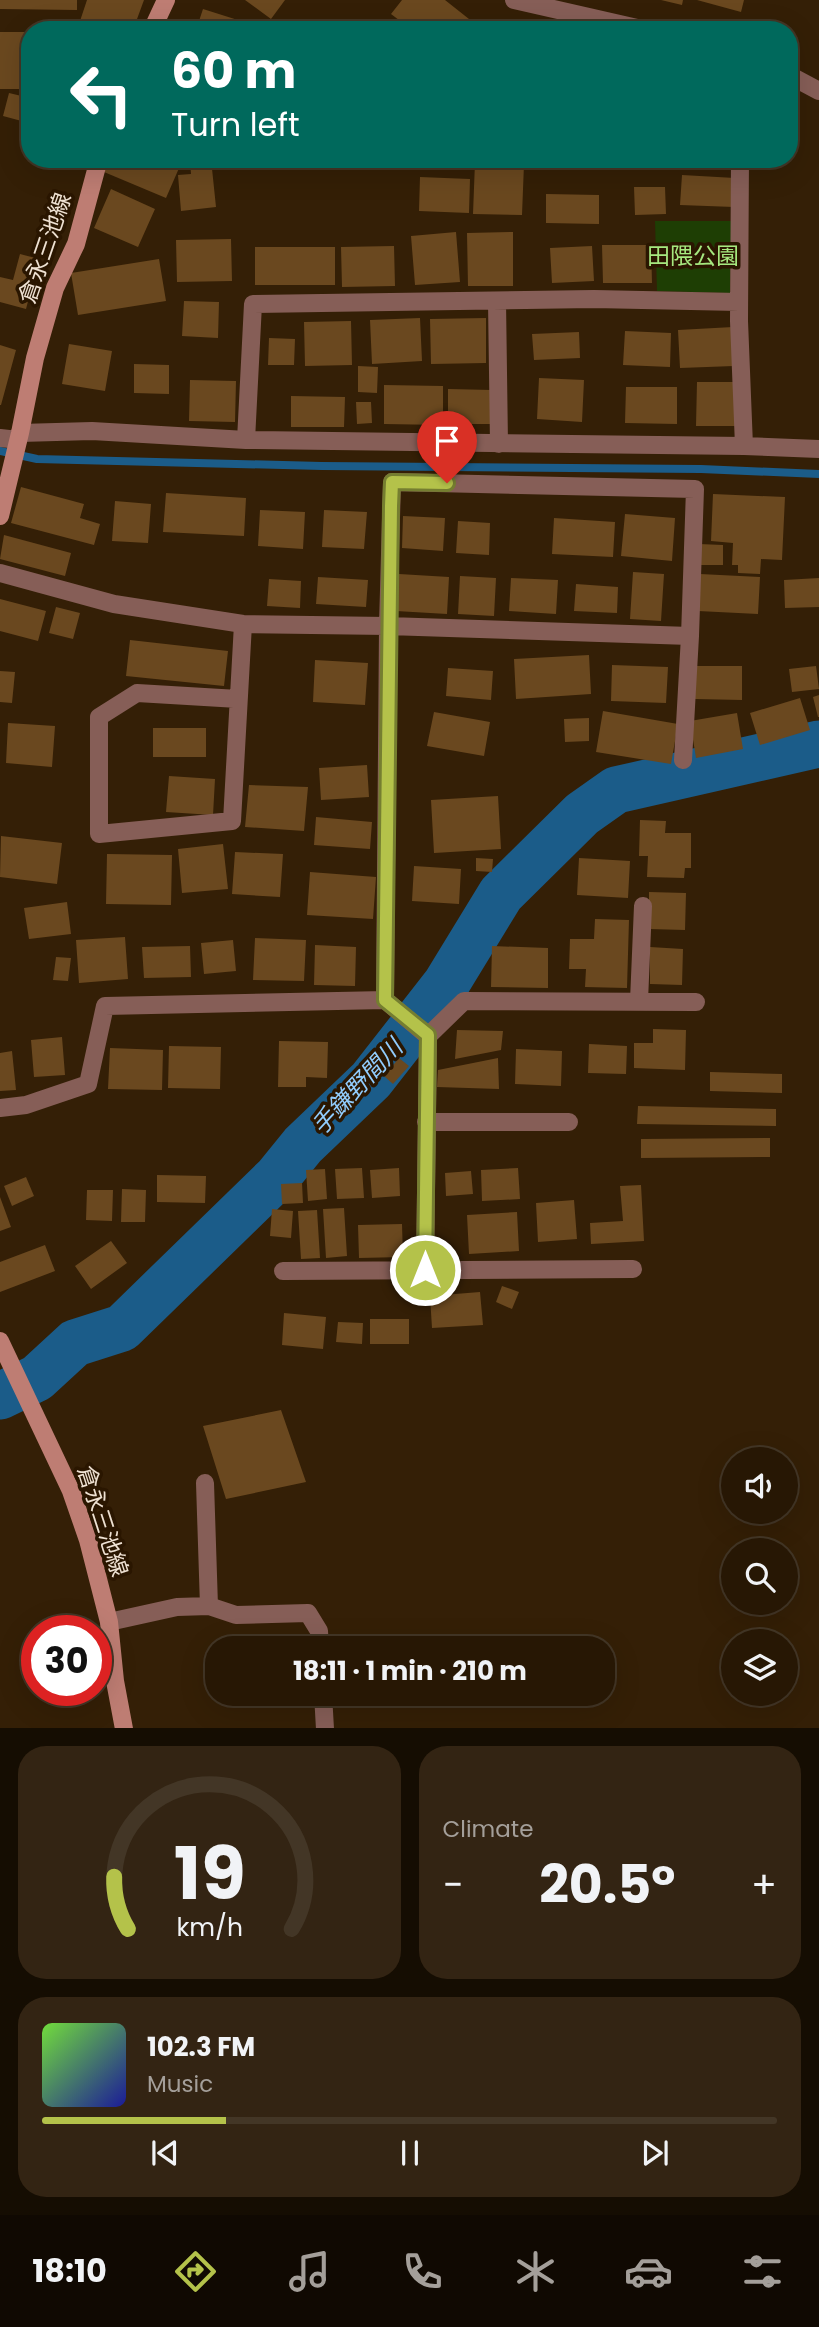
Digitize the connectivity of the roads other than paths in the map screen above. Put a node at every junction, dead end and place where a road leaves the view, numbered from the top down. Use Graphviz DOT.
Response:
graph roads {
  1 [pos="166,0"];
  2 [pos="514,0"];
  3 [pos="156,21"];
  4 [pos="606,21"];
  5 [pos="798,80"];
  6 [pos="819,90"];
  7 [pos="97,168"];
  8 [pos="740,168"];
  9 [pos="497,301"];
  10 [pos="739,302"];
  11 [pos="19,436"];
  12 [pos="0,438"];
  13 [pos="246,440"];
  14 [pos="499,444"];
  15 [pos="744,446"];
  16 [pos="819,449"];
  17 [pos="0,516"];
  18 [pos="0,573"];
  19 [pos="243,624"];
  20 [pos="388,626"];
  21 [pos="690,636"];
  22 [pos="238,699"];
  23 [pos="683,761"];
  24 [pos="643,906"];
  25 [pos="385,1000"];
  26 [pos="639,1002"];
  27 [pos="696,1002"];
  28 [pos="428,1035"];
  29 [pos="0,1108"];
  30 [pos="426,1122"];
  31 [pos="569,1122"];
  32 [pos="633,1269"];
  33 [pos="425,1270"];
  34 [pos="283,1271"];
  35 [pos="0,1341"];
  36 [pos="205,1483"];
  37 [pos="209,1606"];
  38 [pos="107,1615"];
  39 [pos="112,1621"];
  40 [pos="319,1636"];
  41 [pos="112,1652"];
  42 [pos="324,1706"];
  43 [pos="124,1728"];
  44 [pos="325,1728"];
  1 -- 3 [label="main road"];
  2 -- 4 [label="street"];
  5 -- 6 [label="street"];
  7 -- 11 [label="main road, 倉永三池線"];
  8 -- 10 [label="street"];
  9 -- 10 [label="street"];
  9 -- 13 [label="street"];
  9 -- 14 [label="street"];
  10 -- 15 [label="street"];
  11 -- 12 [label="street"];
  11 -- 13 [label="street"];
  11 -- 17 [label="main road, 倉永三池線"];
  13 -- 14 [label="street"];
  14 -- 15 [label="street"];
  15 -- 16 [label="street"];
  18 -- 19 [label="street"];
  19 -- 20 [label="street"];
  19 -- 22 [label="street"];
  20 -- 21 [label="street"];
  20 -- 21 [label="street"];
  20 -- 25 [label="street"];
  21 -- 23 [label="street"];
  22 -- 22 [label="street"];
  24 -- 26 [label="street"];
  25 -- 28 [label="street"];
  25 -- 29 [label="street"];
  26 -- 27 [label="street"];
  26 -- 28 [label="street"];
  28 -- 30 [label="street"];
  30 -- 31 [label="street"];
  30 -- 33 [label="street"];
  32 -- 33 [label="street"];
  33 -- 34 [label="street"];
  35 -- 38 [label="main road, 倉永三池線"];
  36 -- 37 [label="street"];
  37 -- 39 [label="street"];
  37 -- 40 [label="street"];
  41 -- 43 [label="main road, 倉永三池線"];
  42 -- 44 [label="street"];
}
